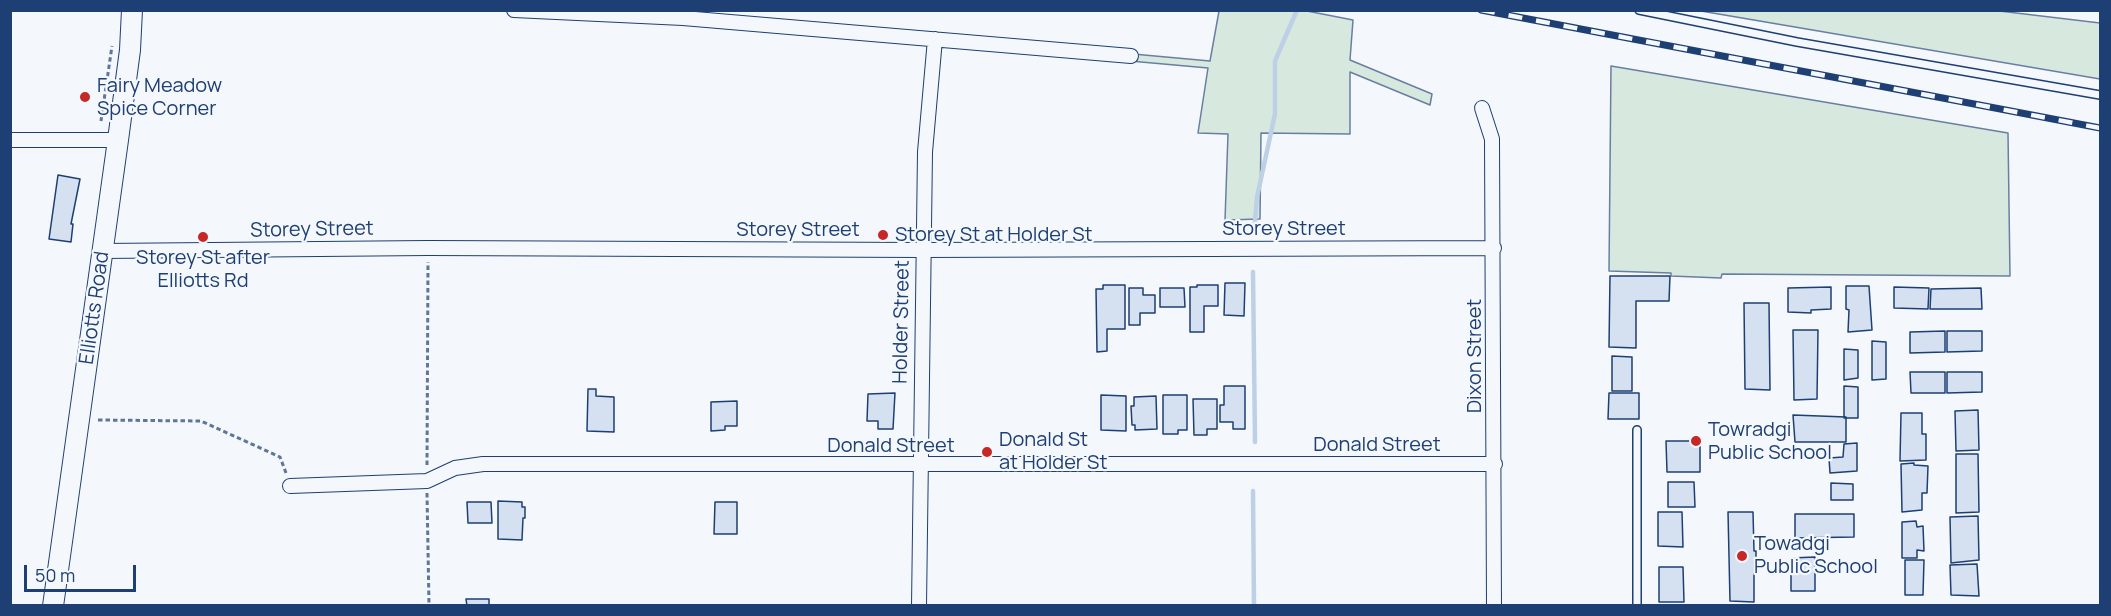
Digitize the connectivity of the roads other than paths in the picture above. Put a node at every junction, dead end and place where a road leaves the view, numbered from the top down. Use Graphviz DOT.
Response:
graph roads {
  1 [pos="132,10"];
  2 [pos="514,10"];
  3 [pos="1639,10"];
  4 [pos="934,39"];
  5 [pos="1131,56"];
  6 [pos="2100,95"];
  7 [pos="1482,108"];
  8 [pos="10,140"];
  9 [pos="118,140"];
  10 [pos="1494,248"];
  11 [pos="923,250"];
  12 [pos="102,251"];
  13 [pos="1637,430"];
  14 [pos="1495,464"];
  15 [pos="921,465"];
  16 [pos="290,486"];
  17 [pos="53,606"];
  18 [pos="919,606"];
  19 [pos="1494,606"];
  20 [pos="1637,606"];
  1 -- 9 [label="main road, Elliotts Road"];
  2 -- 4 [label="street"];
  3 -- 6 [label="lane"];
  4 -- 5 [label="street"];
  4 -- 11 [label="street, Holder Street"];
  7 -- 10 [label="street, Dixon Street"];
  8 -- 9 [label="street"];
  9 -- 12 [label="main road, Elliotts Road"];
  10 -- 11 [label="street, Storey Street"];
  10 -- 14 [label="street, Dixon Street"];
  11 -- 12 [label="street, Storey Street"];
  11 -- 15 [label="street, Holder Street"];
  12 -- 17 [label="main road, Elliotts Road"];
  13 -- 20 [label="lane"];
  14 -- 15 [label="street, Donald Street"];
  14 -- 19 [label="street, Dixon Street"];
  15 -- 16 [label="street, Donald Street"];
  15 -- 18 [label="street, Holder Street"];
}
